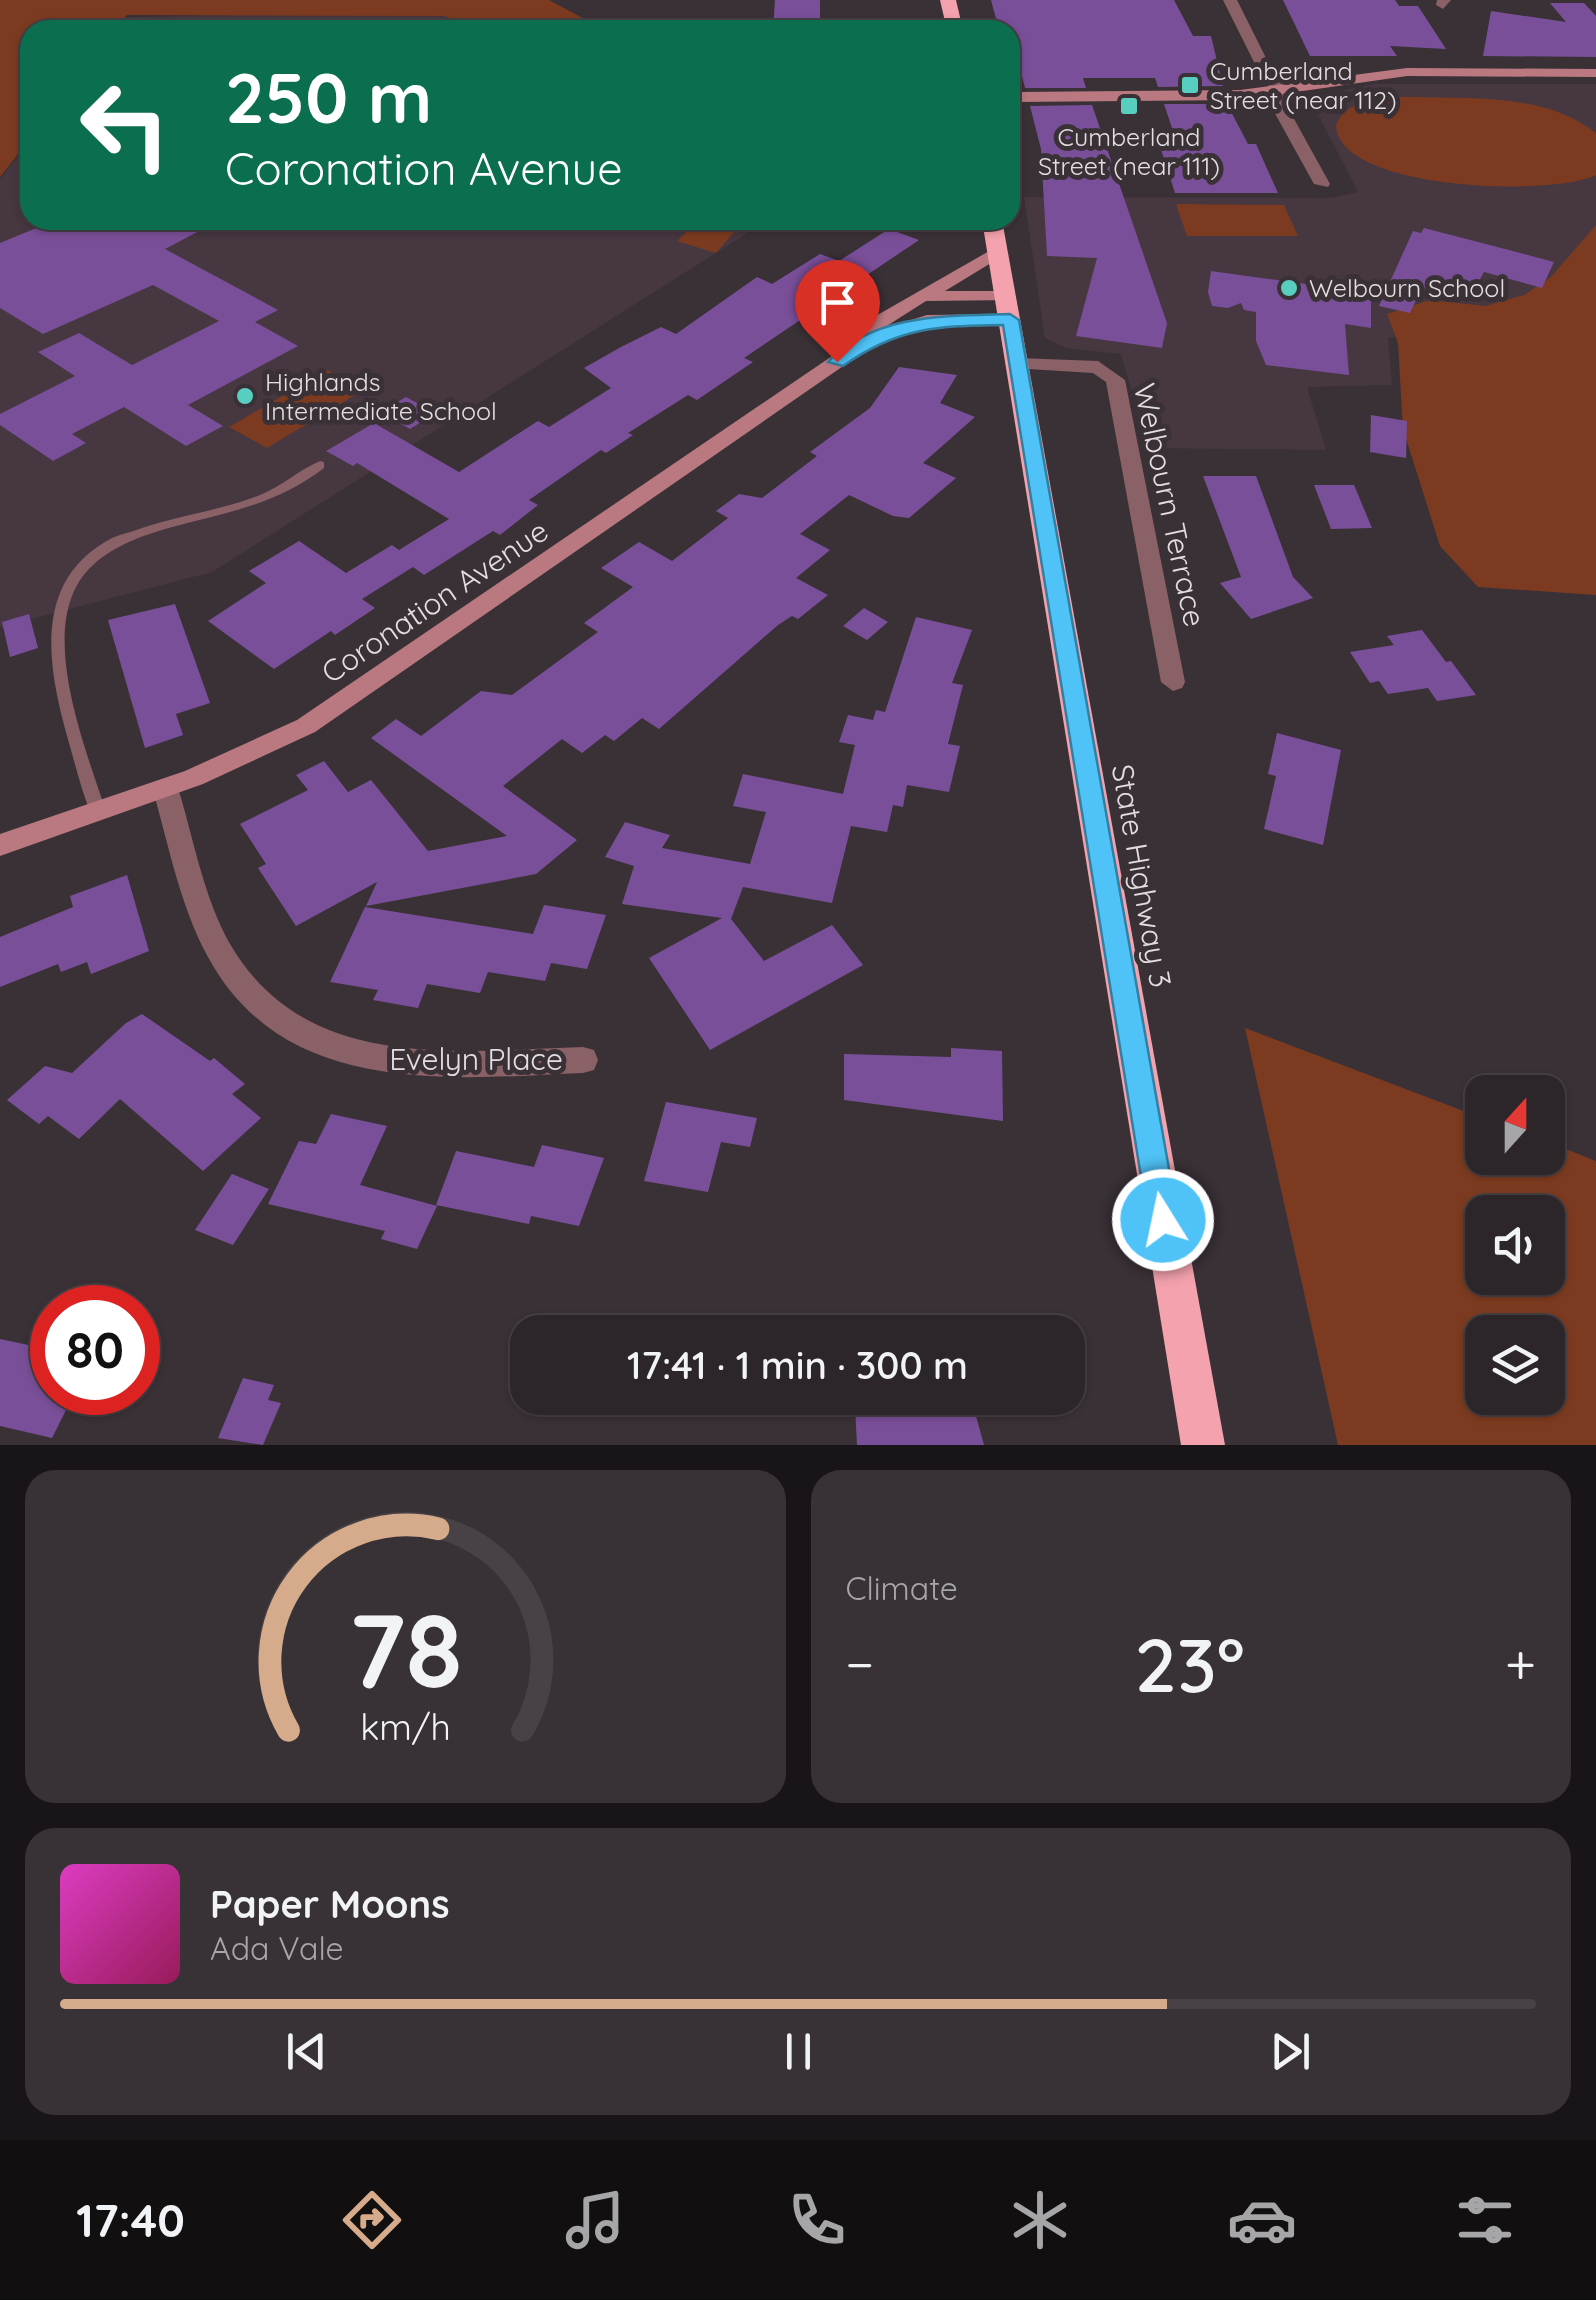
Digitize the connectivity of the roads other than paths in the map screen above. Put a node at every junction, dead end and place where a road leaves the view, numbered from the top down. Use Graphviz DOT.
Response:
graph roads {
  1 [pos="1230,0"];
  2 [pos="1596,74"];
  3 [pos="1276,90"];
  4 [pos="1020,97"];
  5 [pos="1322,184"];
  6 [pos="994,230"];
  7 [pos="998,252"];
  8 [pos="920,296"];
  9 [pos="1008,308"];
  10 [pos="868,340"];
  11 [pos="1018,364"];
  12 [pos="320,465"];
  13 [pos="1174,682"];
  14 [pos="166,791"];
  15 [pos="98,812"];
  16 [pos="0,845"];
  17 [pos="584,1060"];
  18 [pos="1203,1445"];
  1 -- 3 [label="street"];
  2 -- 3 [label="main road"];
  3 -- 4 [label="main road"];
  3 -- 5 [label="street"];
  6 -- 7 [label="highway"];
  7 -- 8 [label="main road, Coronation Avenue"];
  7 -- 9 [label="highway"];
  8 -- 9 [label="main road"];
  8 -- 10 [label="main road, Coronation Avenue"];
  9 -- 10 [label="main road, Coronation Avenue"];
  9 -- 11 [label="highway, State Highway 3"];
  10 -- 14 [label="main road, Coronation Avenue"];
  11 -- 13 [label="street, Welbourn Terrace"];
  11 -- 18 [label="highway, State Highway 3"];
  12 -- 15 [label="lane"];
  14 -- 15 [label="main road, Coronation Avenue"];
  14 -- 17 [label="street, Evelyn Place"];
  15 -- 16 [label="main road, Coronation Avenue"];
}
